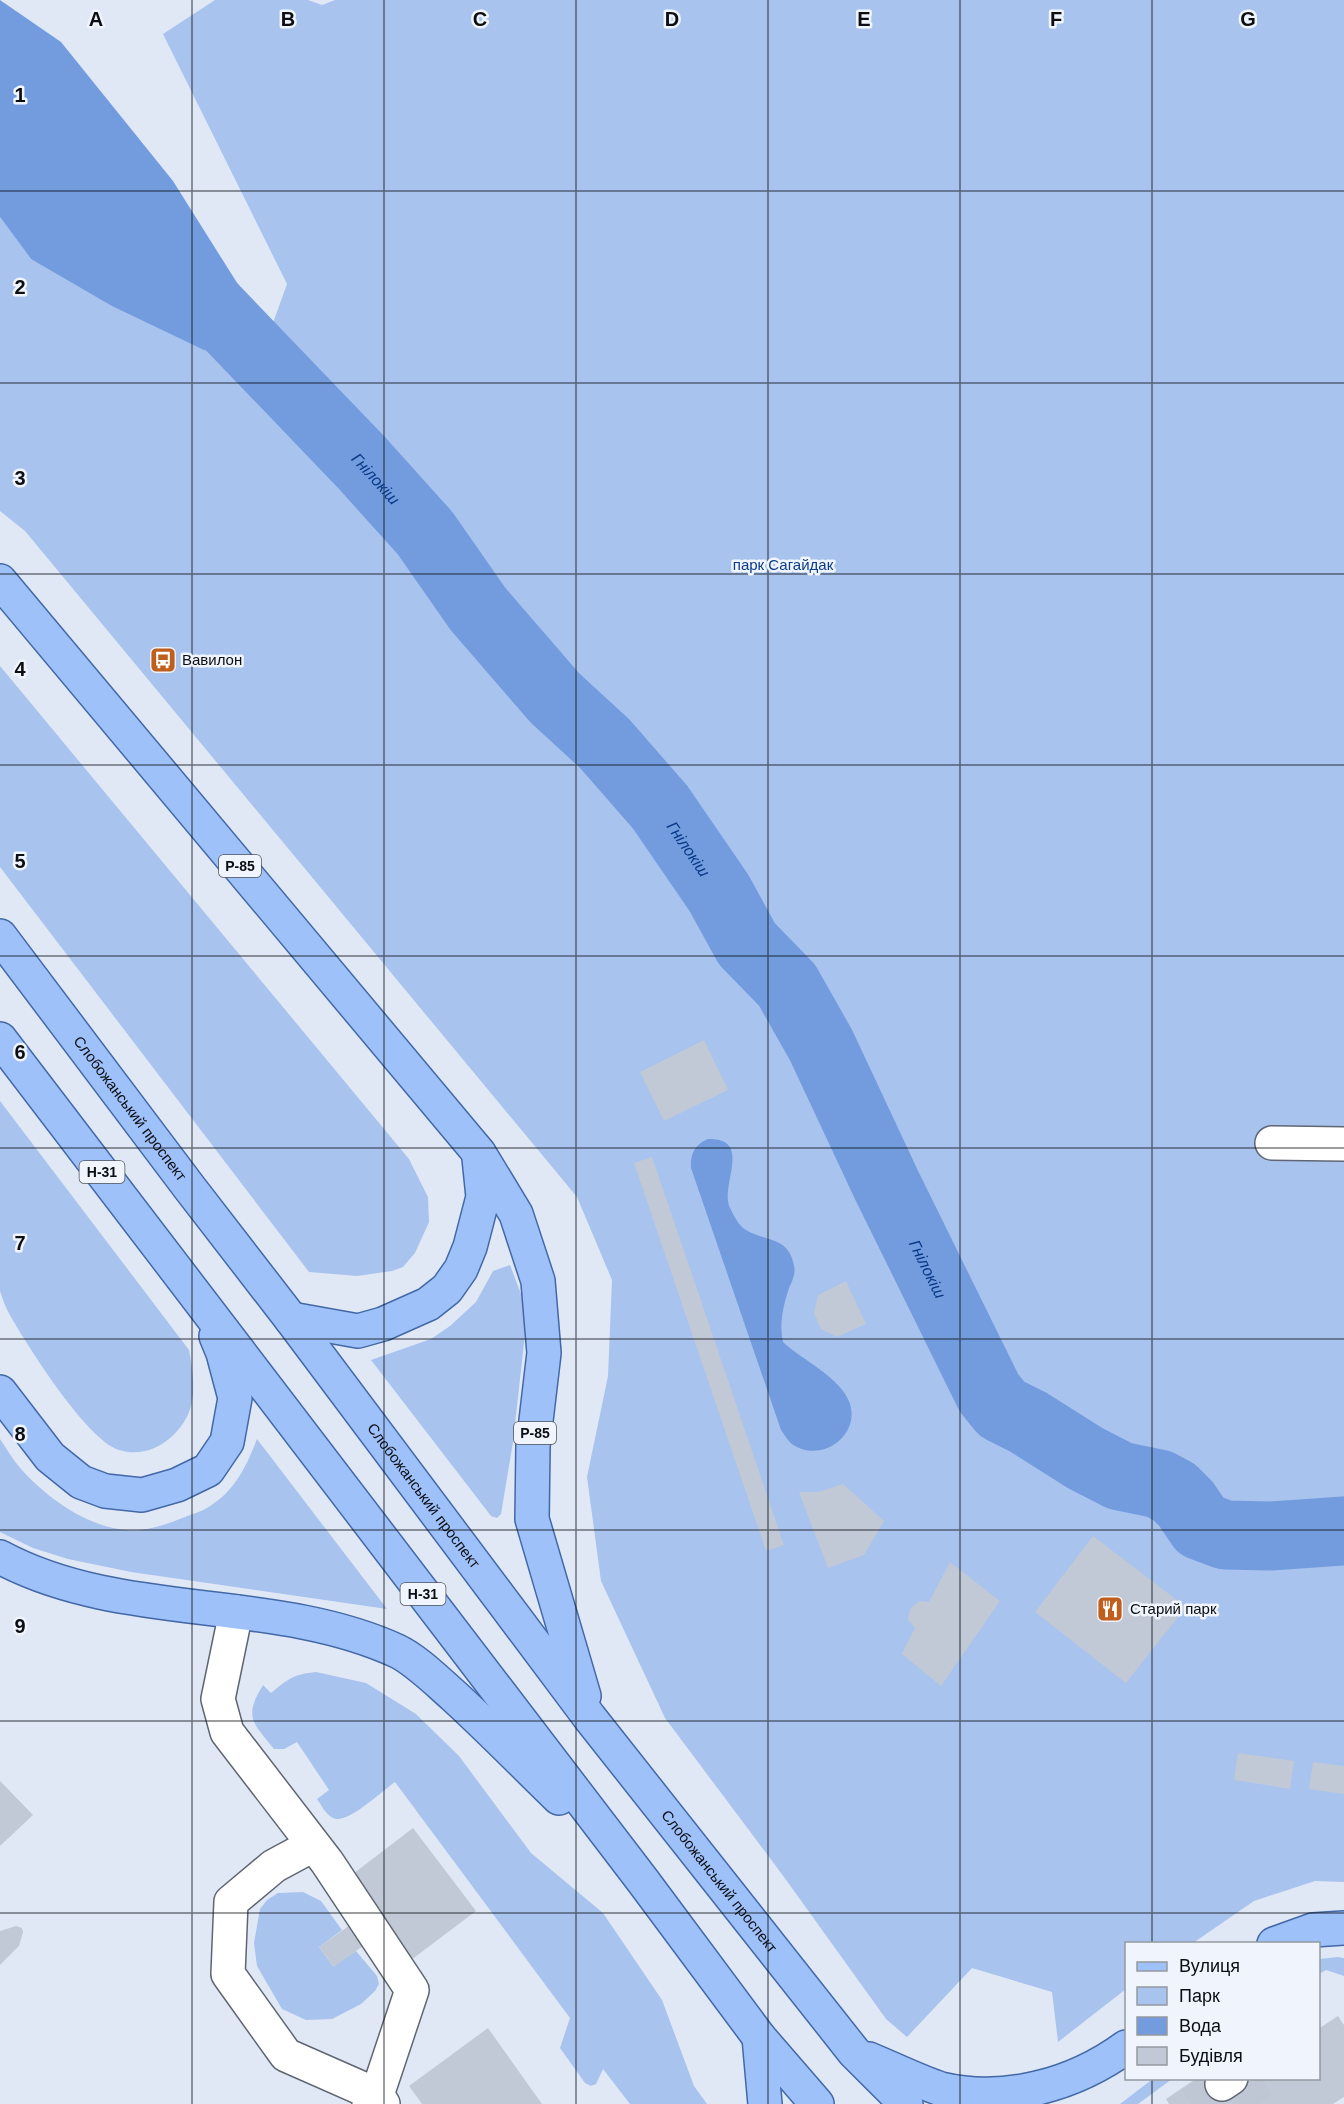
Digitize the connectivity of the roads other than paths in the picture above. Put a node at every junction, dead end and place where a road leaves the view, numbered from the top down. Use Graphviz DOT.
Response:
graph roads {
  1 [pos="0,580"];
  2 [pos="0,936"];
  3 [pos="0,1038"];
  4 [pos="1272,1143"];
  5 [pos="1344,1144"];
  6 [pos="479,1153"];
  7 [pos="204,1306"];
  8 [pos="291,1319"];
  9 [pos="0,1392"];
  10 [pos="0,1557"];
  11 [pos="236,1612"];
  12 [pos="590,1718"];
  13 [pos="313,1845"];
  14 [pos="643,1881"];
  15 [pos="1344,1928"];
  16 [pos="1280,1942"];
  17 [pos="759,2037"];
  18 [pos="854,2052"];
  19 [pos="1114,2056"];
  20 [pos="376,2101"];
  21 [pos="765,2104"];
  22 [pos="793,2104"];
  23 [pos="817,2104"];
  24 [pos="882,2104"];
  25 [pos="906,2104"];
  26 [pos="1077,2104"];
  1 -- 6 [label="main road, Р-85"];
  2 -- 8 [label="main road, Слобожанський проспект"];
  3 -- 7 [label="main road, Н-31"];
  4 -- 5 [label="lane"];
  6 -- 8 [label="main road"];
  6 -- 12 [label="main road, Р-85"];
  7 -- 9 [label="main road"];
  7 -- 14 [label="main road, Н-31"];
  8 -- 12 [label="main road, Слобожанський проспект"];
  10 -- 11 [label="main road"];
  11 -- 13 [label="lane"];
  11 -- 14 [label="main road"];
  12 -- 18 [label="main road, Слобожанський проспект"];
  13 -- 20 [label="lane"];
  13 -- 20 [label="lane"];
  14 -- 17 [label="main road, Н-31"];
  15 -- 16 [label="main road"];
  17 -- 21 [label="main road"];
  17 -- 22 [label="main road, Н-31"];
  17 -- 23 [label="main road"];
  18 -- 19 [label="main road"];
  18 -- 24 [label="main road, Слобожанський проспект"];
  18 -- 25 [label="main road, Слобожанський проспект"];
  19 -- 26 [label="main road"];
}
